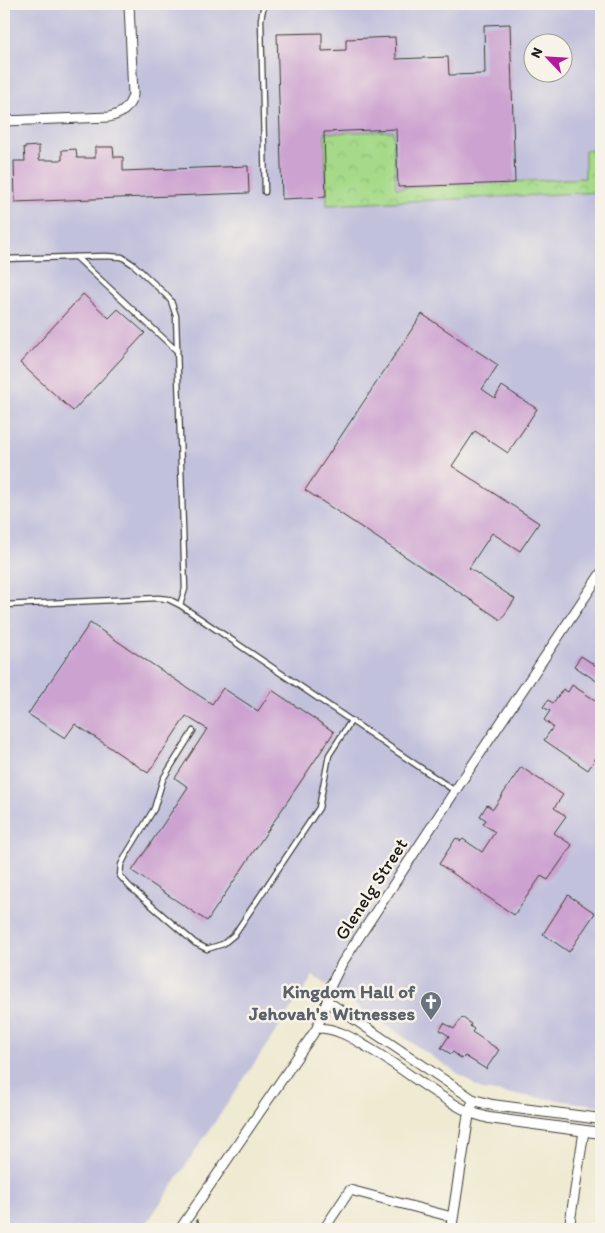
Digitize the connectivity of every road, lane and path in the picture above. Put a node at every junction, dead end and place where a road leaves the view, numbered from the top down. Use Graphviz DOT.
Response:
graph roads {
  1 [pos="130,4"];
  2 [pos="264,4"];
  3 [pos="4,121"];
  4 [pos="265,192"];
  5 [pos="76,257"];
  6 [pos="4,260"];
  7 [pos="177,351"];
  8 [pos="601,573"];
  9 [pos="4,605"];
  10 [pos="180,606"];
  11 [pos="351,721"];
  12 [pos="193,731"];
  13 [pos="455,790"];
  14 [pos="328,1001"];
  15 [pos="317,1028"];
  16 [pos="474,1100"];
  17 [pos="470,1112"];
  18 [pos="601,1119"];
  19 [pos="584,1131"];
  20 [pos="601,1133"];
  21 [pos="452,1217"];
  22 [pos="197,1219"];
  23 [pos="180,1229"];
  24 [pos="200,1229"];
  25 [pos="324,1229"];
  26 [pos="451,1229"];
  27 [pos="569,1229"];
  1 -- 3 [label="street"];
  2 -- 4 [label="lane"];
  5 -- 6 [label="lane"];
  5 -- 7 [label="lane"];
  5 -- 7 [label="lane"];
  7 -- 10 [label="lane"];
  8 -- 13 [label="street, Glenelg Street"];
  9 -- 10 [label="lane"];
  10 -- 11 [label="lane"];
  11 -- 12 [label="lane"];
  11 -- 13 [label="lane"];
  13 -- 14 [label="street, Glenelg Street"];
  14 -- 15 [label="street, Glenelg Street"];
  14 -- 16 [label="street"];
  15 -- 17 [label="street"];
  15 -- 23 [label="street, Glenelg Street"];
  16 -- 17 [label="street"];
  16 -- 18 [label="street"];
  17 -- 19 [label="street"];
  17 -- 21 [label="street"];
  19 -- 20 [label="street"];
  19 -- 27 [label="street"];
  21 -- 25 [label="street"];
  21 -- 26 [label="street"];
  22 -- 24 [label="path"];
}
